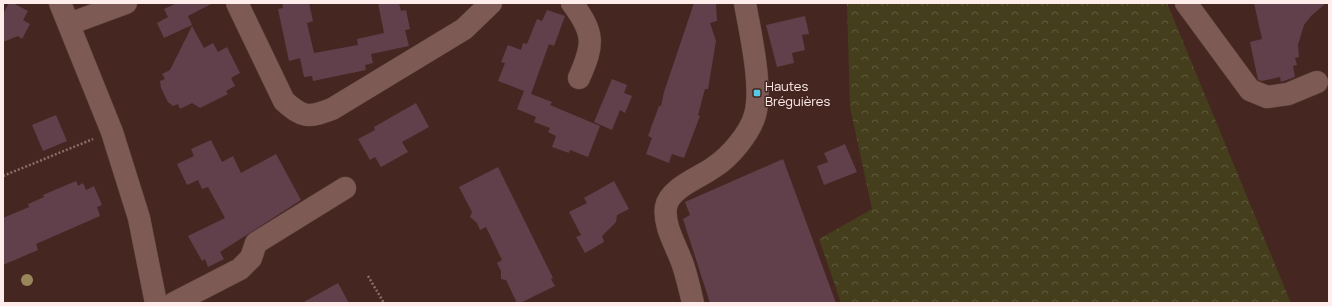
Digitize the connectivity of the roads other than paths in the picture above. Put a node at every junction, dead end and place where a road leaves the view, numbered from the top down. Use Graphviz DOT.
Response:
graph roads {
  1 [pos="60,3"];
  2 [pos="126,3"];
  3 [pos="237,3"];
  4 [pos="491,3"];
  5 [pos="572,3"];
  6 [pos="745,3"];
  7 [pos="1186,3"];
  8 [pos="69,24"];
  9 [pos="579,78"];
  10 [pos="1317,82"];
  11 [pos="345,188"];
  12 [pos="156,303"];
  13 [pos="174,303"];
  14 [pos="693,303"];
  1 -- 8 [label="street"];
  2 -- 8 [label="street"];
  3 -- 4 [label="street"];
  5 -- 9 [label="street"];
  6 -- 14 [label="street"];
  7 -- 10 [label="street"];
  8 -- 12 [label="street"];
  11 -- 13 [label="street"];
}
